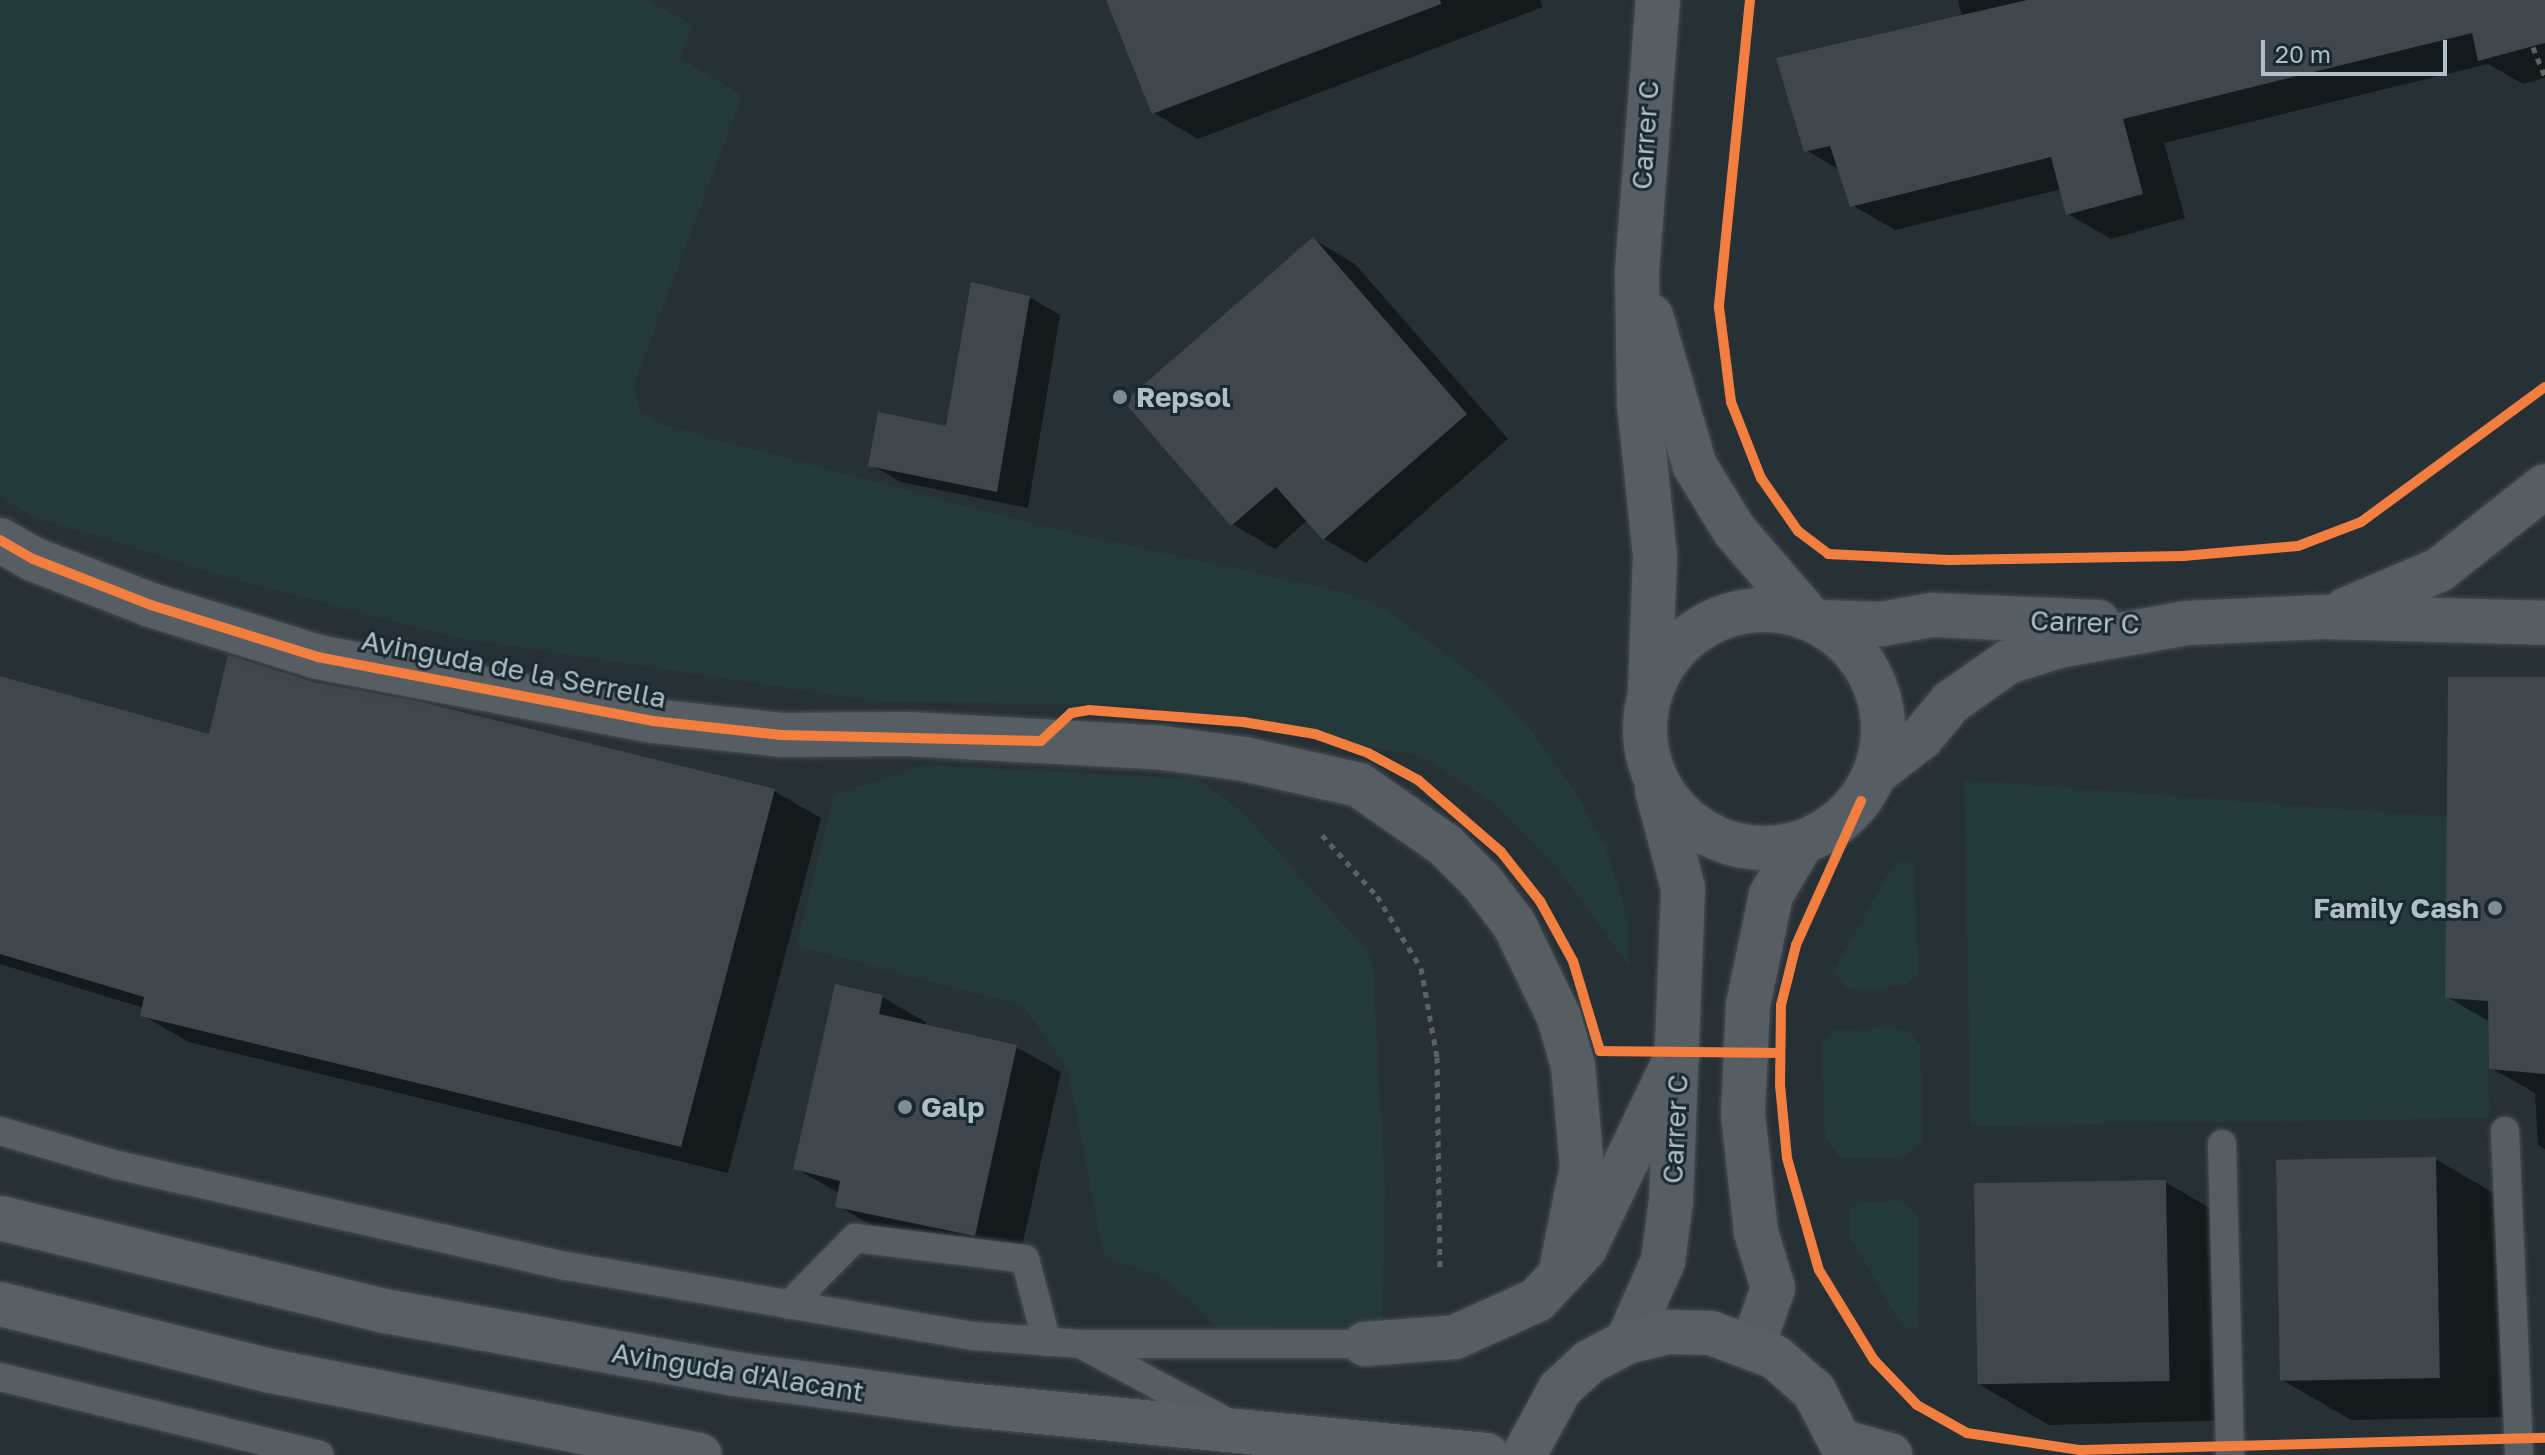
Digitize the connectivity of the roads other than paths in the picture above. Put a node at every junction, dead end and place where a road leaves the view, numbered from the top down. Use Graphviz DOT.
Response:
graph roads {
  1 [pos="1658,0"];
  2 [pos="1637,271"];
  3 [pos="2545,486"];
  4 [pos="0,540"];
  5 [pos="2323,617"];
  6 [pos="1814,619"];
  7 [pos="2545,623"];
  8 [pos="2176,624"];
  9 [pos="1650,691"];
  10 [pos="1651,768"];
  11 [pos="1878,771"];
  12 [pos="1801,844"];
  13 [pos="1679,1052"];
  14 [pos="0,1131"];
  15 [pos="2505,1131"];
  16 [pos="2222,1144"];
  17 [pos="0,1218"];
  18 [pos="1560,1275"];
  19 [pos="0,1304"];
  20 [pos="789,1305"];
  21 [pos="1047,1342"];
  22 [pos="1627,1342"];
  23 [pos="1080,1344"];
  24 [pos="1365,1344"];
  25 [pos="1753,1345"];
  26 [pos="0,1377"];
  27 [pos="1251,1434"];
  28 [pos="1845,1448"];
  29 [pos="320,1455"];
  30 [pos="700,1455"];
  31 [pos="1487,1455"];
  32 [pos="1524,1455"];
  33 [pos="1890,1455"];
  34 [pos="2230,1455"];
  35 [pos="2519,1455"];
  1 -- 2 [label="street, Carrer C"];
  2 -- 6 [label="street, Carrer C"];
  2 -- 9 [label="street, Carrer C"];
  3 -- 5 [label="street, Carrer C"];
  4 -- 18 [label="street, Avinguda de la Serrella"];
  5 -- 7 [label="street, Carrer C"];
  5 -- 8 [label="street, Carrer C"];
  6 -- 8 [label="street, Carrer C"];
  6 -- 9 [label="street"];
  6 -- 11 [label="street"];
  8 -- 11 [label="street, Carrer C"];
  9 -- 10 [label="street"];
  10 -- 12 [label="street"];
  10 -- 13 [label="street, Carrer C"];
  11 -- 12 [label="street"];
  12 -- 25 [label="street"];
  13 -- 18 [label="street"];
  13 -- 22 [label="street, Carrer C"];
  14 -- 20 [label="lane"];
  15 -- 35 [label="lane"];
  16 -- 34 [label="lane"];
  17 -- 27 [label="main road, Avinguda d'Alacant"];
  18 -- 24 [label="street"];
  19 -- 30 [label="main road"];
  20 -- 21 [label="lane"];
  20 -- 21 [label="lane"];
  21 -- 23 [label="lane"];
  22 -- 25 [label="main road"];
  22 -- 32 [label="main road"];
  23 -- 24 [label="lane"];
  23 -- 27 [label="lane"];
  25 -- 28 [label="main road"];
  26 -- 29 [label="lane"];
  27 -- 31 [label="main road, Avinguda d'Alacant"];
  28 -- 33 [label="main road"];
}
